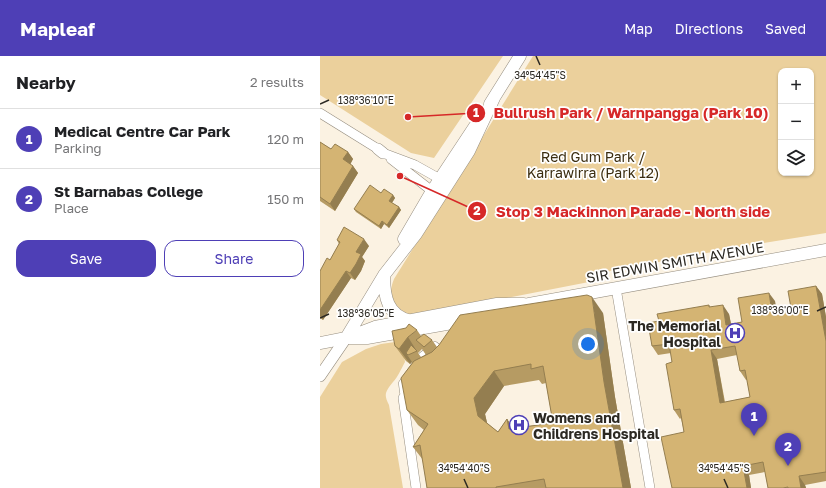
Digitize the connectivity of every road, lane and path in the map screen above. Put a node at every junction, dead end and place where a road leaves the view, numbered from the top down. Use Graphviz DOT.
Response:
graph roads {
  1 [pos="520,56"];
  2 [pos="494,98"];
  3 [pos="320,113"];
  4 [pos="381,151"];
  5 [pos="440,179"];
  6 [pos="438,191"];
  7 [pos="826,250"];
  8 [pos="384,275"];
  9 [pos="616,288"];
  10 [pos="529,304"];
  11 [pos="411,321"];
  12 [pos="346,338"];
  13 [pos="320,343"];
  14 [pos="451,348"];
  15 [pos="448,354"];
  16 [pos="421,355"];
  17 [pos="426,359"];
  18 [pos="430,363"];
  19 [pos="434,368"];
  20 [pos="320,376"];
  21 [pos="403,398"];
  22 [pos="416,488"];
  23 [pos="650,488"];
  1 -- 2 [label="main road"];
  2 -- 5 [label="main road"];
  2 -- 6 [label="main road"];
  3 -- 4 [label="street"];
  4 -- 5 [label="street"];
  4 -- 6 [label="street"];
  5 -- 6 [label="main road"];
  6 -- 8 [label="main road"];
  7 -- 9 [label="main road, SIR EDWIN SMITH AVENUE"];
  8 -- 11 [label="main road"];
  8 -- 12 [label="main road"];
  9 -- 10 [label="main road, SIR EDWIN SMITH AVENUE"];
  9 -- 23 [label="street"];
  10 -- 11 [label="main road, SIR EDWIN SMITH AVENUE"];
  10 -- 12 [label="main road, SIR EDWIN SMITH AVENUE"];
  11 -- 12 [label="main road, SIR EDWIN SMITH AVENUE"];
  12 -- 13 [label="main road"];
  12 -- 20 [label="street"];
  14 -- 15 [label="lane"];
  15 -- 16 [label="lane"];
  15 -- 19 [label="lane"];
  16 -- 17 [label="lane"];
  16 -- 21 [label="lane"];
  18 -- 19 [label="lane"];
  19 -- 21 [label="lane"];
  21 -- 22 [label="street"];
}
